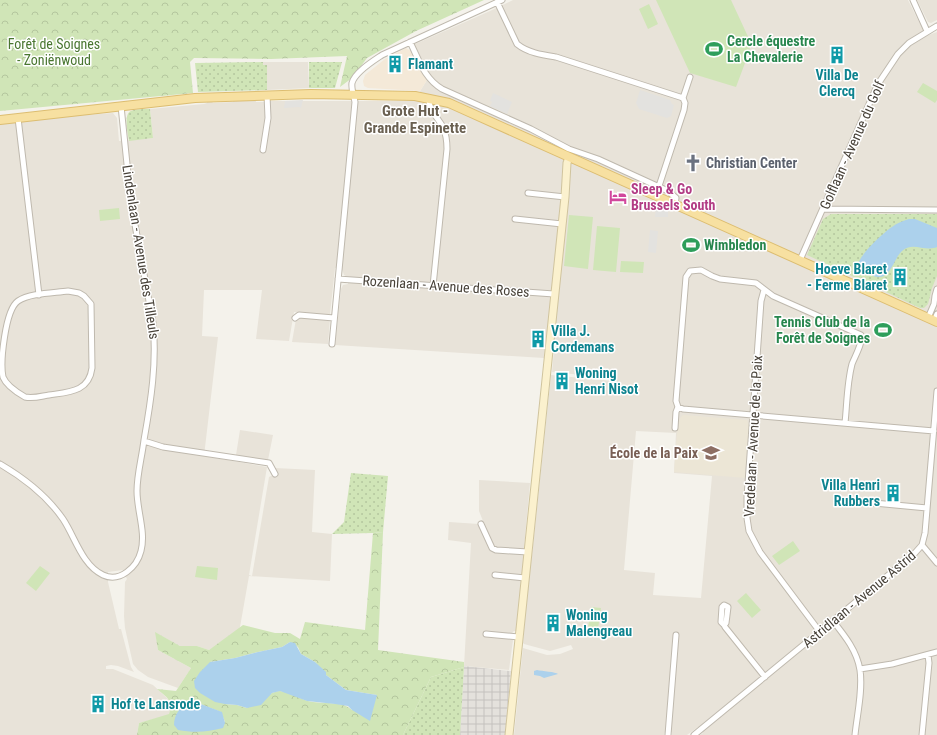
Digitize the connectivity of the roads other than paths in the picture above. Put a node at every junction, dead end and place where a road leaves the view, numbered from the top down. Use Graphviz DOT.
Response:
graph roads {
  1 [pos="912,0"];
  2 [pos="500,1"];
  3 [pos="937,26"];
  4 [pos="927,31"];
  5 [pos="410,42"];
  6 [pos="690,77"];
  7 [pos="354,94"];
  8 [pos="267,95"];
  9 [pos="429,98"];
  10 [pos="683,98"];
  11 [pos="121,106"];
  12 [pos="18,118"];
  13 [pos="0,120"];
  14 [pos="263,150"];
  15 [pos="572,158"];
  16 [pos="659,186"];
  17 [pos="528,193"];
  18 [pos="565,197"];
  19 [pos="675,204"];
  20 [pos="823,209"];
  21 [pos="937,210"];
  22 [pos="515,219"];
  23 [pos="562,224"];
  24 [pos="800,260"];
  25 [pos="338,279"];
  26 [pos="433,286"];
  27 [pos="764,290"];
  28 [pos="937,291"];
  29 [pos="554,294"];
  30 [pos="39,295"];
  31 [pos="295,318"];
  32 [pos="334,318"];
  33 [pos="934,318"];
  34 [pos="332,344"];
  35 [pos="937,391"];
  36 [pos="678,407"];
  37 [pos="753,416"];
  38 [pos="845,423"];
  39 [pos="675,428"];
  40 [pos="934,431"];
  41 [pos="144,441"];
  42 [pos="0,464"];
  43 [pos="275,474"];
  44 [pos="854,501"];
  45 [pos="927,508"];
  46 [pos="481,524"];
  47 [pos="922,545"];
  48 [pos="528,552"];
  49 [pos="937,563"];
  50 [pos="495,575"];
  51 [pos="525,578"];
  52 [pos="833,621"];
  53 [pos="724,625"];
  54 [pos="820,632"];
  55 [pos="486,634"];
  56 [pos="676,635"];
  57 [pos="519,637"];
  58 [pos="937,652"];
  59 [pos="928,655"];
  60 [pos="860,669"];
  61 [pos="765,677"];
  62 [pos="509,735"];
  63 [pos="668,735"];
  64 [pos="694,735"];
  65 [pos="855,735"];
  66 [pos="922,735"];
  1 -- 4 [label="street"];
  2 -- 5 [label="street"];
  2 -- 10 [label="street"];
  3 -- 4 [label="street, Golflaan - Avenue du Golf"];
  4 -- 20 [label="street, Golflaan - Avenue du Golf"];
  5 -- 7 [label="street"];
  5 -- 16 [label="street"];
  6 -- 10 [label="street"];
  7 -- 8 [label="main road"];
  7 -- 9 [label="main road"];
  7 -- 25 [label="street"];
  8 -- 11 [label="main road"];
  8 -- 14 [label="street"];
  9 -- 15 [label="main road"];
  9 -- 26 [label="street"];
  10 -- 16 [label="street"];
  11 -- 12 [label="main road"];
  11 -- 41 [label="street, Lindenlaan - Avenue des Tilleuls"];
  12 -- 13 [label="main road"];
  12 -- 30 [label="street"];
  15 -- 18 [label="street"];
  15 -- 19 [label="main road"];
  16 -- 19 [label="street"];
  17 -- 18 [label="street"];
  18 -- 23 [label="street"];
  19 -- 24 [label="main road"];
  20 -- 21 [label="street"];
  20 -- 24 [label="street, Golflaan - Avenue du Golf"];
  22 -- 23 [label="street"];
  23 -- 29 [label="street"];
  24 -- 33 [label="main road"];
  25 -- 26 [label="street, Rozenlaan - Avenue des Roses"];
  25 -- 32 [label="street"];
  26 -- 29 [label="street, Rozenlaan - Avenue des Roses"];
  27 -- 36 [label="street"];
  27 -- 37 [label="street, Vredelaan - Avenue de la Paix"];
  27 -- 38 [label="street"];
  28 -- 33 [label="street"];
  29 -- 48 [label="street"];
  30 -- 30 [label="street"];
  31 -- 32 [label="street"];
  32 -- 34 [label="street"];
  35 -- 40 [label="street, Astridlaan - Avenue Astrid"];
  36 -- 37 [label="street"];
  36 -- 39 [label="street"];
  37 -- 38 [label="street"];
  37 -- 54 [label="street, Vredelaan - Avenue de la Paix"];
  38 -- 40 [label="street"];
  40 -- 45 [label="street, Astridlaan - Avenue Astrid"];
  41 -- 42 [label="street, Lindenlaan - Avenue des Tilleuls"];
  41 -- 43 [label="street"];
  44 -- 45 [label="street"];
  45 -- 47 [label="street, Astridlaan - Avenue Astrid"];
  46 -- 48 [label="street"];
  47 -- 49 [label="street"];
  47 -- 52 [label="street, Astridlaan - Avenue Astrid"];
  48 -- 51 [label="street"];
  50 -- 51 [label="street"];
  51 -- 57 [label="street"];
  52 -- 54 [label="street, Astridlaan - Avenue Astrid"];
  52 -- 60 [label="street"];
  53 -- 61 [label="street"];
  54 -- 61 [label="street, Astridlaan - Avenue Astrid"];
  55 -- 57 [label="street"];
  56 -- 63 [label="street"];
  57 -- 62 [label="street"];
  58 -- 59 [label="street"];
  59 -- 60 [label="street"];
  59 -- 66 [label="street"];
  60 -- 65 [label="street"];
  61 -- 64 [label="street, Astridlaan - Avenue Astrid"];
}
